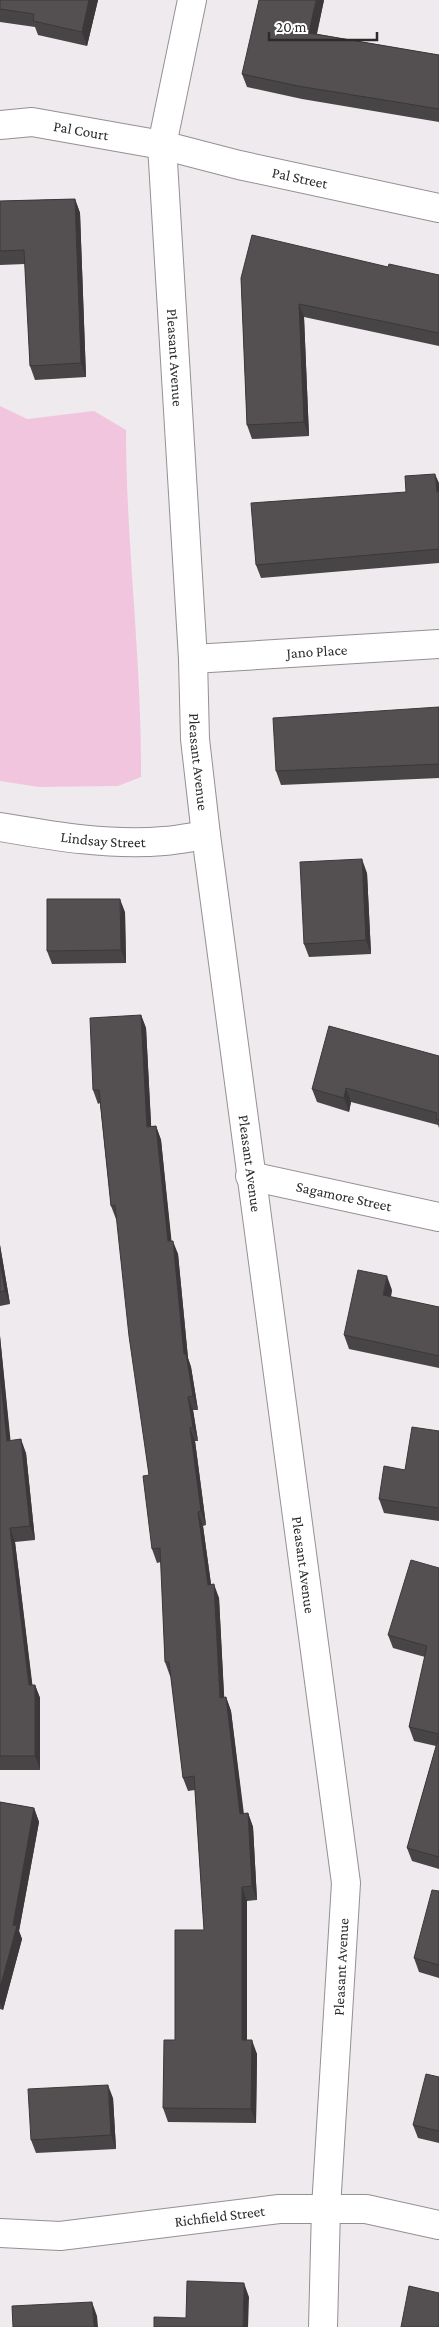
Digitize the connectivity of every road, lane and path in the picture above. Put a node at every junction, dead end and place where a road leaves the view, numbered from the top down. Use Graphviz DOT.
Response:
graph roads {
  1 [pos="192,0"];
  2 [pos="0,125"];
  3 [pos="162,145"];
  4 [pos="439,208"];
  5 [pos="439,644"];
  6 [pos="193,659"];
  7 [pos="0,827"];
  8 [pos="206,835"];
  9 [pos="250,1176"];
  10 [pos="439,1217"];
  11 [pos="326,2208"];
  12 [pos="439,2225"];
  13 [pos="0,2233"];
  14 [pos="323,2327"];
  1 -- 3 [label="street, Pleasant Avenue"];
  2 -- 3 [label="street, Pal Court"];
  3 -- 4 [label="street, Pal Street"];
  3 -- 6 [label="street, Pleasant Avenue"];
  5 -- 6 [label="street, Jano Place"];
  6 -- 8 [label="street, Pleasant Avenue"];
  7 -- 8 [label="street, Lindsay Street"];
  8 -- 9 [label="street, Pleasant Avenue"];
  9 -- 10 [label="street, Sagamore Street"];
  9 -- 11 [label="street, Pleasant Avenue"];
  11 -- 12 [label="street, Richfield Street"];
  11 -- 13 [label="street, Richfield Street"];
  11 -- 14 [label="street, Pleasant Avenue"];
}
